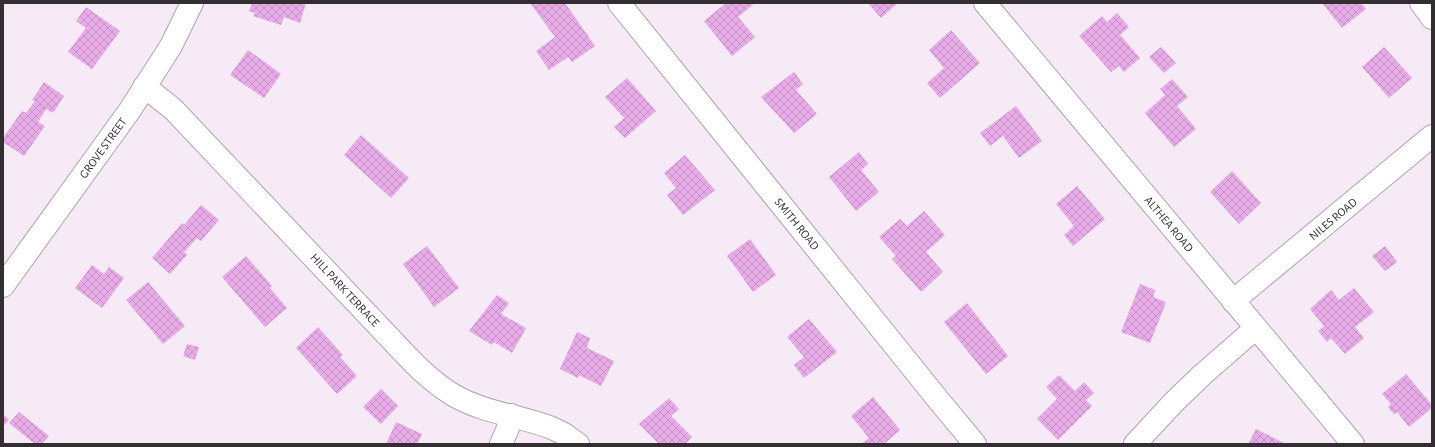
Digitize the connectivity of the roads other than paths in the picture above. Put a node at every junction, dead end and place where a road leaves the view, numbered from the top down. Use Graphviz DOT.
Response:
graph roads {
  1 [pos="192,3"];
  2 [pos="619,3"];
  3 [pos="985,3"];
  4 [pos="1421,3"];
  5 [pos="1432,18"];
  6 [pos="144,87"];
  7 [pos="1432,136"];
  8 [pos="3,286"];
  9 [pos="1233,301"];
  10 [pos="1256,328"];
  11 [pos="511,415"];
  12 [pos="501,444"];
  13 [pos="578,444"];
  14 [pos="975,444"];
  15 [pos="1135,444"];
  16 [pos="1353,444"];
  1 -- 6 [label="street, GROVE STREET"];
  2 -- 14 [label="street, SMITH ROAD"];
  3 -- 9 [label="street, ALTHEA ROAD"];
  4 -- 5 [label="street"];
  6 -- 8 [label="street, GROVE STREET"];
  6 -- 11 [label="street, HILL PARK TERRACE"];
  7 -- 9 [label="street, NILES ROAD"];
  9 -- 10 [label="street, ALTHEA ROAD"];
  10 -- 15 [label="street"];
  10 -- 16 [label="street, ALTHEA ROAD"];
  11 -- 12 [label="street"];
  11 -- 13 [label="street, HILL PARK TERRACE"];
}
